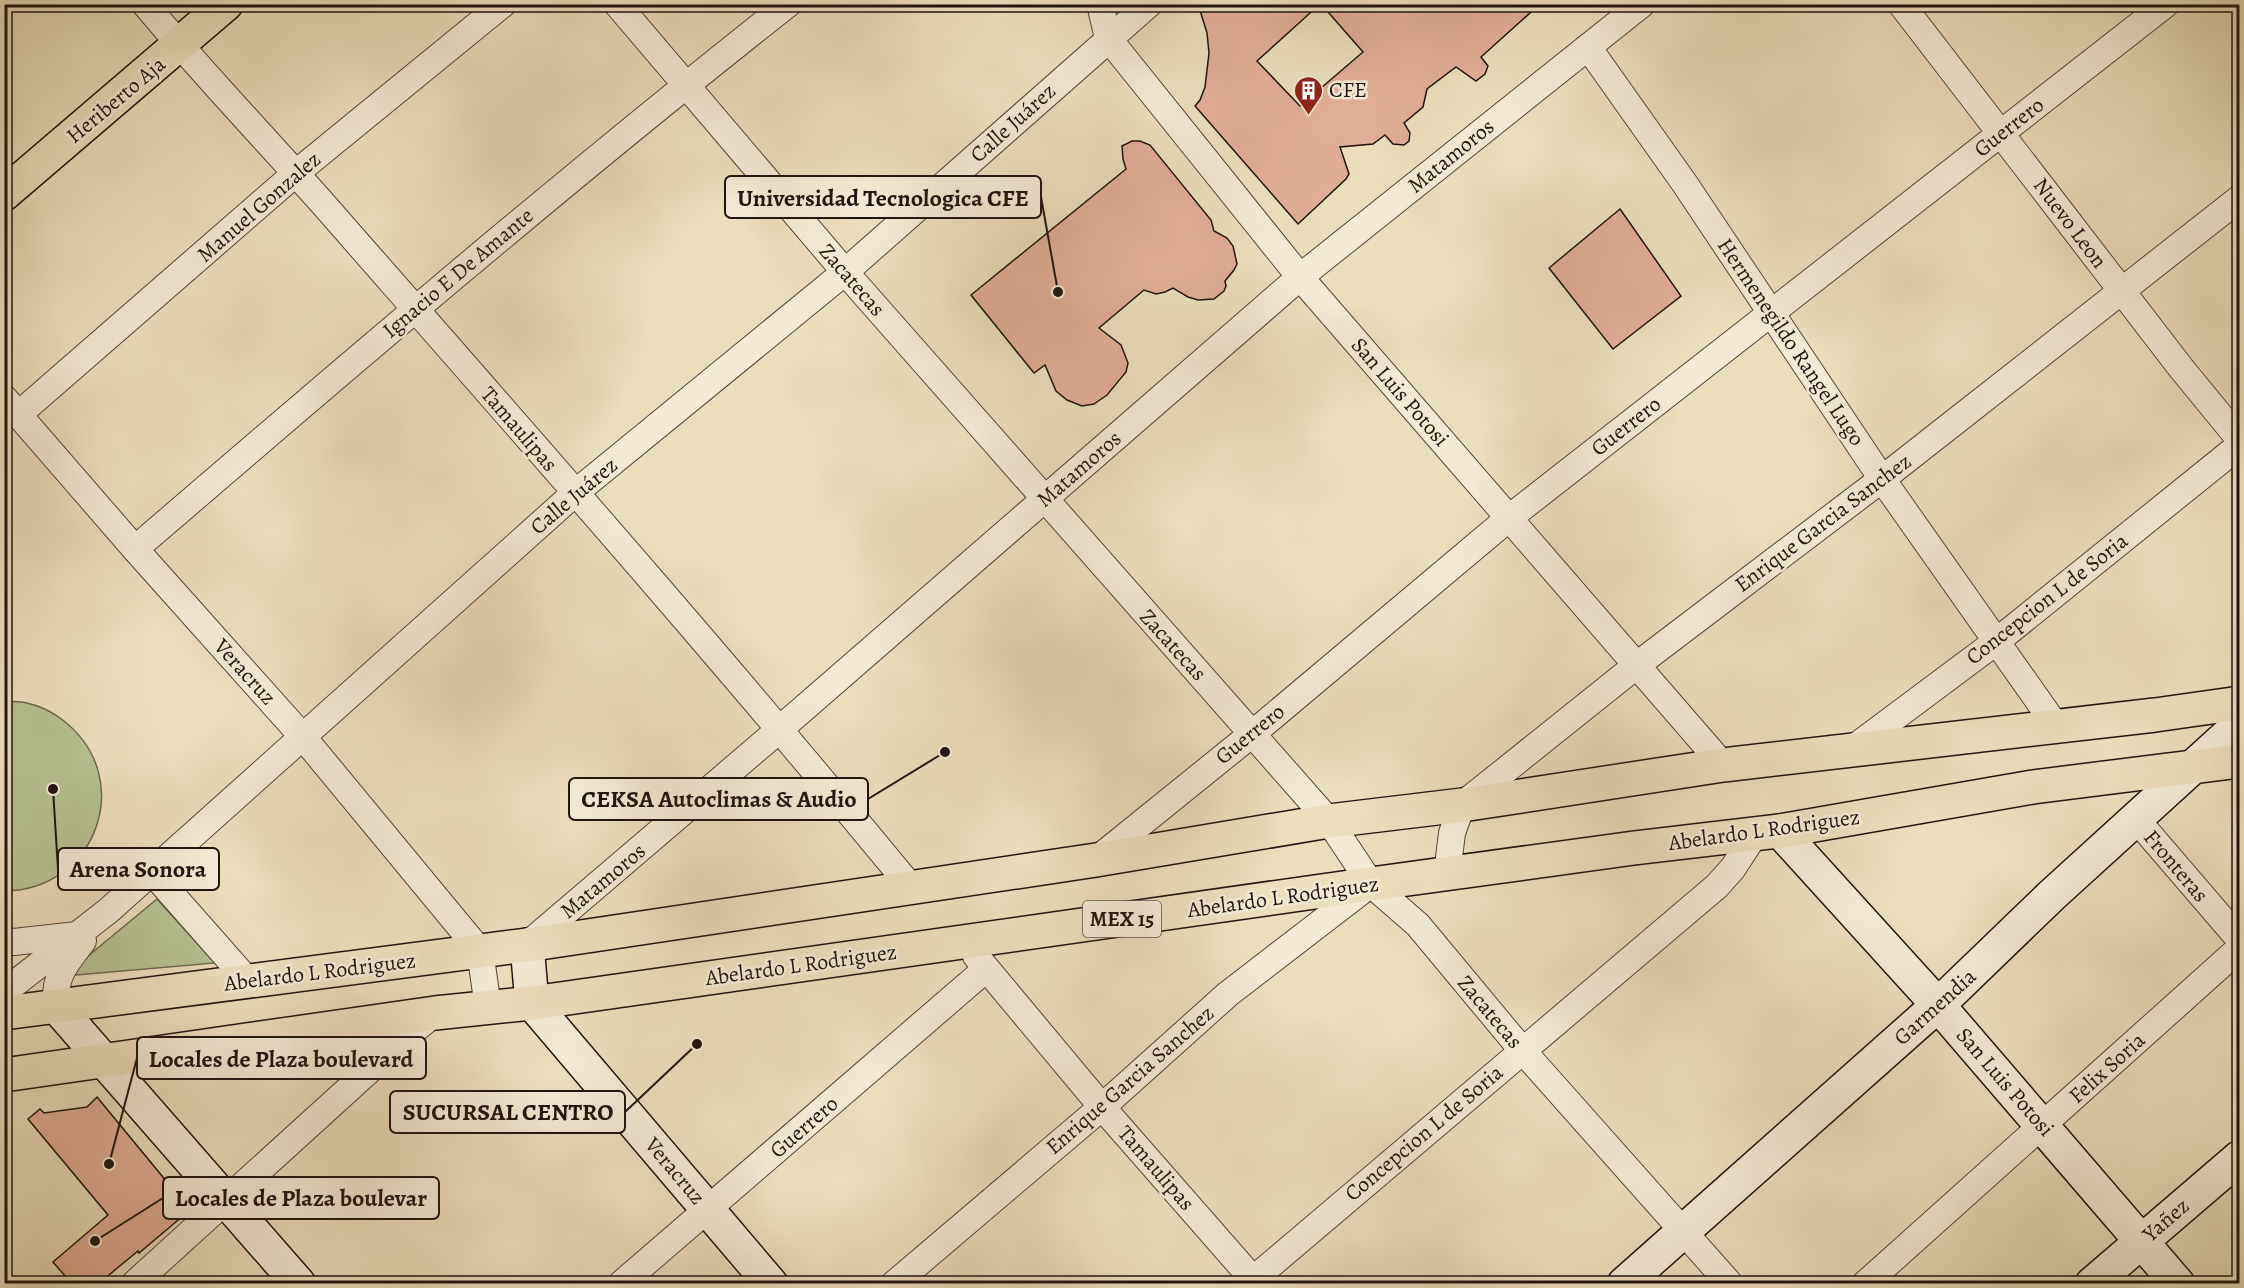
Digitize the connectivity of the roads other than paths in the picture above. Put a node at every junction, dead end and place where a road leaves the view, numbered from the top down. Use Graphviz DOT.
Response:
graph roads {
  1 [pos="145,4"];
  2 [pos="226,4"];
  3 [pos="503,4"];
  4 [pos="617,4"];
  5 [pos="788,4"];
  6 [pos="1100,4"];
  7 [pos="1149,4"];
  8 [pos="1642,4"];
  9 [pos="1901,4"];
  10 [pos="2166,4"];
  11 [pos="1108,39"];
  12 [pos="179,45"];
  13 [pos="1588,47"];
  14 [pos="685,85"];
  15 [pos="2001,133"];
  16 [pos="296,173"];
  17 [pos="4,194"];
  18 [pos="2240,198"];
  19 [pos="845,272"];
  20 [pos="1300,277"];
  21 [pos="2121,290"];
  22 [pos="415,309"];
  23 [pos="1772,312"];
  24 [pos="12,406"];
  25 [pos="2240,440"];
  26 [pos="2240,445"];
  27 [pos="1881,479"];
  28 [pos="575,493"];
  29 [pos="1044,499"];
  30 [pos="1509,518"];
  31 [pos="135,549"];
  32 [pos="1996,641"];
  33 [pos="1637,664"];
  34 [pos="2240,703"];
  35 [pos="2240,724"];
  36 [pos="2056,726"];
  37 [pos="780,729"];
  38 [pos="1252,734"];
  39 [pos="303,737"];
  40 [pos="1851,750"];
  41 [pos="2240,761"];
  42 [pos="1723,765"];
  43 [pos="2191,769"];
  44 [pos="1461,805"];
  45 [pos="2136,819"];
  46 [pos="1329,821"];
  47 [pos="1768,833"];
  48 [pos="1096,860"];
  49 [pos="152,872"];
  50 [pos="1447,874"];
  51 [pos="1371,884"];
  52 [pos="910,886"];
  53 [pos="108,910"];
  54 [pos="77,935"];
  55 [pos="2240,940"];
  56 [pos="4,941"];
  57 [pos="964,942"];
  58 [pos="527,945"];
  59 [pos="2240,948"];
  60 [pos="480,951"];
  61 [pos="986,969"];
  62 [pos="249,982"];
  63 [pos="4,992"];
  64 [pos="532,1003"];
  65 [pos="1938,1005"];
  66 [pos="56,1006"];
  67 [pos="488,1007"];
  68 [pos="4,1013"];
  69 [pos="435,1013"];
  70 [pos="1522,1050"];
  71 [pos="102,1061"];
  72 [pos="4,1075"];
  73 [pos="1102,1107"];
  74 [pos="2043,1126"];
  75 [pos="2240,1157"];
  76 [pos="226,1200"];
  77 [pos="708,1210"];
  78 [pos="1684,1232"];
  79 [pos="2142,1240"];
  80 [pos="1253,1282"];
  81 [pos="134,1284"];
  82 [pos="299,1284"];
  83 [pos="621,1284"];
  84 [pos="771,1284"];
  85 [pos="894,1284"];
  86 [pos="1624,1284"];
  87 [pos="1730,1284"];
  88 [pos="1865,1284"];
  89 [pos="2092,1284"];
  90 [pos="2178,1284"];
  1 -- 12 [label="street, Tamaulipas"];
  2 -- 12 [label="main road, Heriberto Aja"];
  3 -- 16 [label="street, Manuel Gonzalez"];
  4 -- 14 [label="street, Zacatecas"];
  5 -- 14 [label="street, Ignacio E De Amante"];
  6 -- 11 [label="street, San Luis Potosi"];
  7 -- 11 [label="street, Calle Juárez"];
  8 -- 13 [label="street, Matamoros"];
  9 -- 15 [label="street, Nuevo Leon"];
  10 -- 15 [label="street, Guerrero"];
  11 -- 19 [label="street, Calle Juárez"];
  11 -- 20 [label="street, San Luis Potosi"];
  12 -- 16 [label="street, Tamaulipas"];
  12 -- 17 [label="main road, Heriberto Aja"];
  13 -- 20 [label="street, Matamoros"];
  13 -- 23 [label="street, Hermenegildo Rangel Lugo"];
  14 -- 19 [label="street, Zacatecas"];
  14 -- 22 [label="street, Ignacio E De Amante"];
  15 -- 21 [label="street, Nuevo Leon"];
  15 -- 23 [label="street, Guerrero"];
  16 -- 22 [label="street, Tamaulipas"];
  16 -- 24 [label="street, Manuel Gonzalez"];
  18 -- 21 [label="street, Enrique Garcia Sanchez"];
  19 -- 28 [label="street, Calle Juárez"];
  19 -- 29 [label="street, Zacatecas"];
  20 -- 29 [label="street, Matamoros"];
  20 -- 30 [label="street, San Luis Potosi"];
  21 -- 25 [label="street, Nuevo Leon"];
  21 -- 27 [label="street, Enrique Garcia Sanchez"];
  22 -- 28 [label="street, Tamaulipas"];
  22 -- 31 [label="street, Ignacio E De Amante"];
  23 -- 27 [label="street, Hermenegildo Rangel Lugo"];
  23 -- 30 [label="street, Guerrero"];
  24 -- 31 [label="street, Veracruz"];
  26 -- 32 [label="street, Concepcion L de Soria"];
  27 -- 32 [label="street, Hermenegildo Rangel Lugo"];
  27 -- 33 [label="street, Enrique Garcia Sanchez"];
  28 -- 37 [label="street, Tamaulipas"];
  28 -- 39 [label="street, Calle Juárez"];
  29 -- 37 [label="street, Matamoros"];
  29 -- 38 [label="street, Zacatecas"];
  30 -- 33 [label="street, San Luis Potosi"];
  30 -- 38 [label="street, Guerrero"];
  31 -- 39 [label="street, Veracruz"];
  32 -- 36 [label="street, Hermenegildo Rangel Lugo"];
  32 -- 40 [label="street, Concepcion L de Soria"];
  33 -- 42 [label="street, San Luis Potosi"];
  33 -- 44 [label="street, Enrique Garcia Sanchez"];
  34 -- 36 [label="main road, Abelardo L Rodriguez"];
  35 -- 43 [label="street, Garmendia"];
  36 -- 40 [label="main road, Abelardo L Rodriguez"];
  37 -- 52 [label="street, Tamaulipas"];
  37 -- 58 [label="street, Matamoros"];
  38 -- 46 [label="street, Zacatecas"];
  38 -- 48 [label="street, Guerrero"];
  39 -- 49 [label="street, Calle Juárez"];
  39 -- 60 [label="street, Veracruz"];
  40 -- 42 [label="main road, Abelardo L Rodriguez"];
  41 -- 43 [label="main road, Abelardo L Rodriguez / MEX 15"];
  42 -- 44 [label="main road, Abelardo L Rodriguez"];
  43 -- 45 [label="street, Garmendia"];
  43 -- 47 [label="main road, Abelardo L Rodriguez / MEX 15"];
  44 -- 46 [label="main road, Abelardo L Rodriguez"];
  44 -- 50 [label="street"];
  45 -- 55 [label="street, Fronteras"];
  45 -- 65 [label="street, Garmendia"];
  46 -- 48 [label="main road, Abelardo L Rodriguez"];
  46 -- 51 [label="street, Zacatecas"];
  47 -- 50 [label="main road, Abelardo L Rodriguez / MEX 15"];
  47 -- 65 [label="street, San Luis Potosi"];
  47 -- 70 [label="street, Concepcion L de Soria"];
  48 -- 52 [label="main road, Abelardo L Rodriguez"];
  49 -- 53 [label="street, Calle Juárez"];
  49 -- 62 [label="street"];
  50 -- 51 [label="main road, Abelardo L Rodriguez / MEX 15"];
  51 -- 57 [label="main road, Abelardo L Rodriguez / MEX 15"];
  51 -- 70 [label="street, Zacatecas"];
  51 -- 73 [label="street, Enrique Garcia Sanchez"];
  52 -- 58 [label="main road, Abelardo L Rodriguez"];
  53 -- 54 [label="street, Calle Juárez"];
  53 -- 66 [label="street"];
  54 -- 56 [label="street"];
  54 -- 63 [label="street, Calle Juárez"];
  57 -- 61 [label="street, Tamaulipas"];
  57 -- 64 [label="main road, Abelardo L Rodriguez / MEX 15"];
  58 -- 60 [label="main road, Abelardo L Rodriguez"];
  58 -- 64 [label="street"];
  59 -- 74 [label="street, Felix Soria"];
  60 -- 62 [label="main road, Abelardo L Rodriguez"];
  60 -- 67 [label="street"];
  61 -- 73 [label="street, Tamaulipas"];
  61 -- 77 [label="street, Guerrero"];
  62 -- 66 [label="main road, Abelardo L Rodriguez"];
  64 -- 67 [label="main road, Abelardo L Rodriguez / MEX 15"];
  64 -- 77 [label="street, Veracruz"];
  65 -- 74 [label="street, San Luis Potosi"];
  65 -- 78 [label="street, Garmendia"];
  66 -- 68 [label="main road, Abelardo L Rodriguez"];
  66 -- 71 [label="street"];
  67 -- 69 [label="main road, Abelardo L Rodriguez / MEX 15"];
  69 -- 71 [label="main road, Abelardo L Rodriguez / MEX 15"];
  69 -- 76 [label="street"];
  70 -- 78 [label="street, Zacatecas"];
  70 -- 80 [label="street, Concepcion L de Soria"];
  71 -- 72 [label="main road, Abelardo L Rodriguez / MEX 15"];
  71 -- 76 [label="street"];
  73 -- 80 [label="street, Tamaulipas"];
  73 -- 85 [label="street, Enrique Garcia Sanchez"];
  74 -- 79 [label="street, San Luis Potosi"];
  74 -- 88 [label="street, Felix Soria"];
  75 -- 79 [label="street, Yañez"];
  76 -- 81 [label="street"];
  76 -- 82 [label="street"];
  77 -- 83 [label="street, Guerrero"];
  77 -- 84 [label="street, Veracruz"];
  78 -- 86 [label="street, Garmendia"];
  78 -- 87 [label="street, Zacatecas"];
  79 -- 89 [label="street, Yañez"];
  79 -- 90 [label="street, San Luis Potosi"];
}
